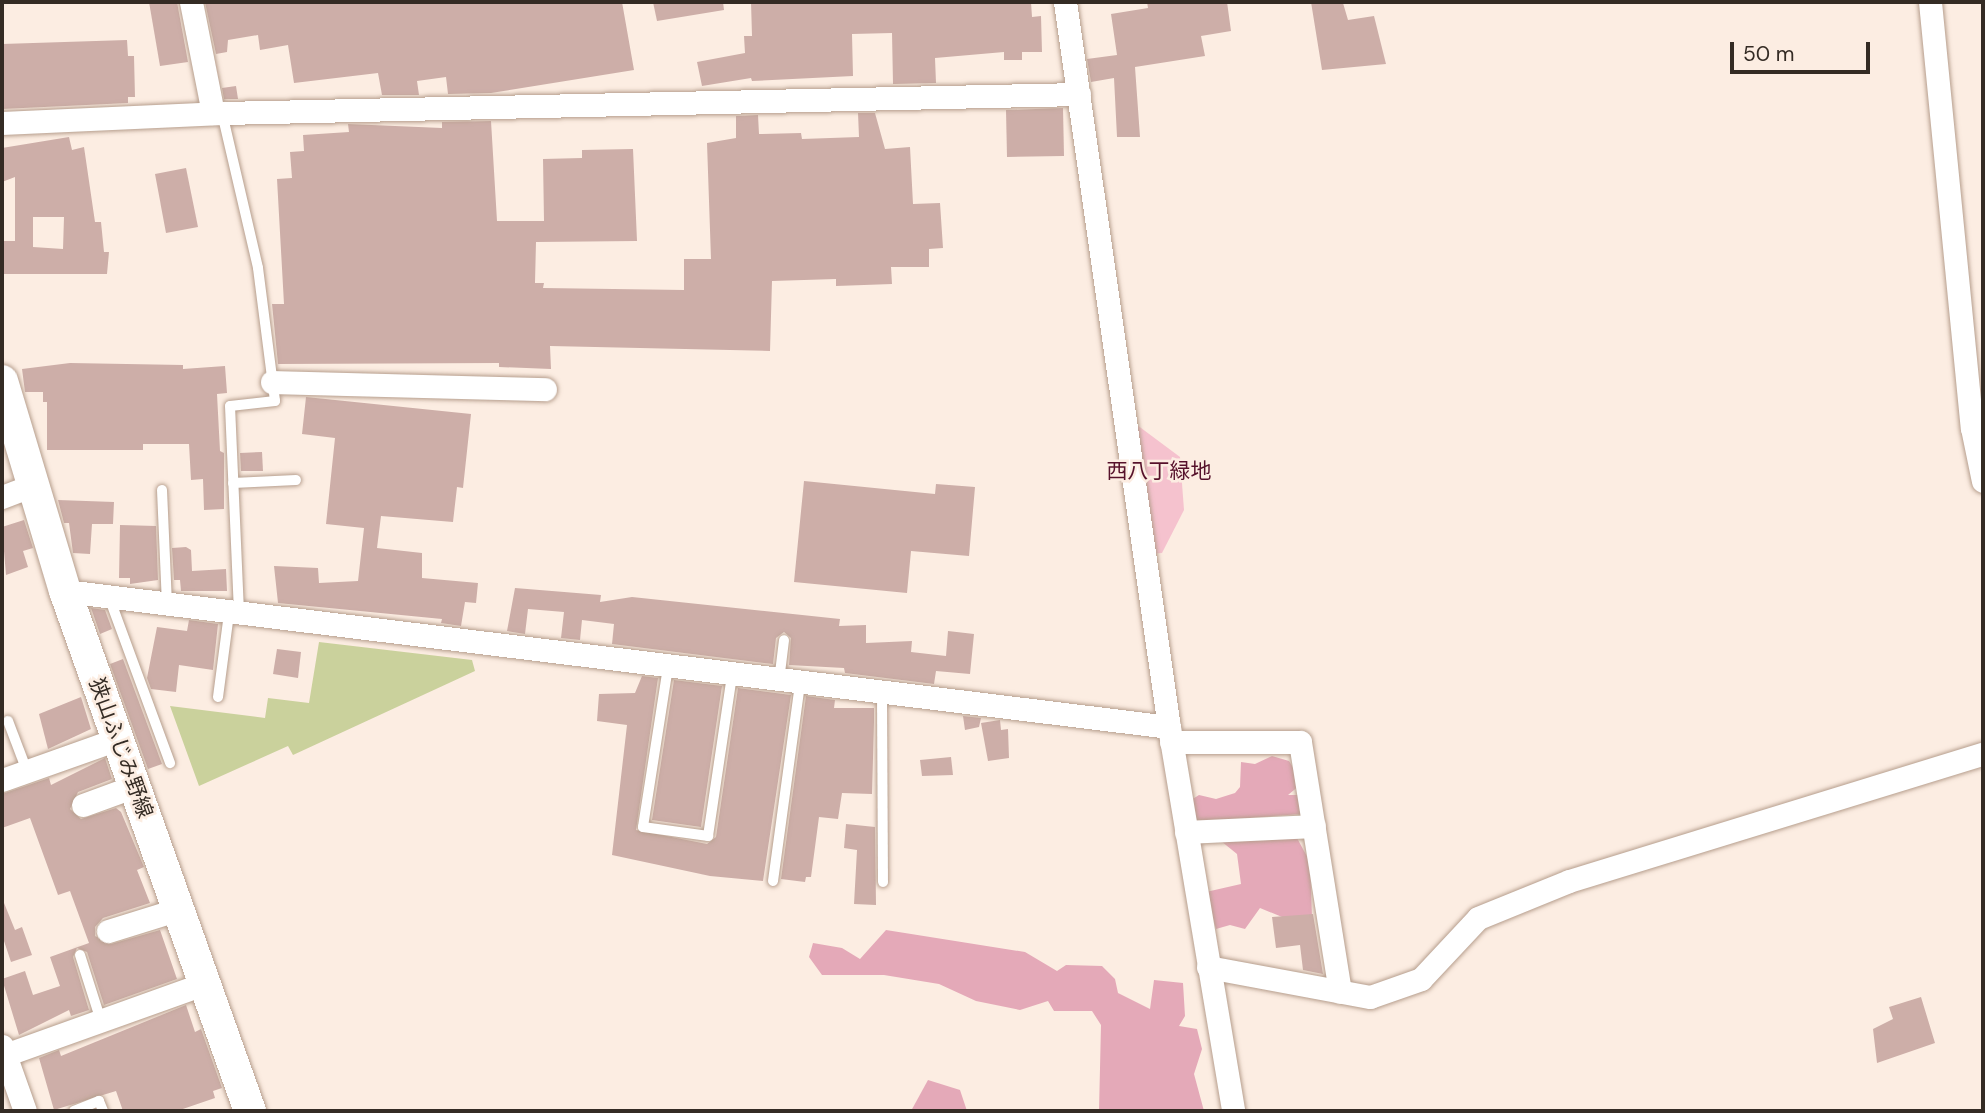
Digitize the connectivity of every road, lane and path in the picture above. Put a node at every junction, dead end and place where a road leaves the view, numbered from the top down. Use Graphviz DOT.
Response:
graph roads {
  1 [pos="191,2"];
  2 [pos="1065,2"];
  3 [pos="1930,2"];
  4 [pos="1079,94"];
  5 [pos="218,113"];
  6 [pos="2,123"];
  7 [pos="2,381"];
  8 [pos="272,382"];
  9 [pos="545,389"];
  10 [pos="296,480"];
  11 [pos="1983,481"];
  12 [pos="233,483"];
  13 [pos="33,485"];
  14 [pos="162,490"];
  15 [pos="2,497"];
  16 [pos="65,591"];
  17 [pos="109,597"];
  18 [pos="167,604"];
  19 [pos="234,613"];
  20 [pos="784,640"];
  21 [pos="668,667"];
  22 [pos="732,674"];
  23 [pos="790,683"];
  24 [pos="881,694"];
  25 [pos="218,696"];
  26 [pos="8,721"];
  27 [pos="1170,734"];
  28 [pos="118,739"];
  29 [pos="1983,754"];
  30 [pos="170,764"];
  31 [pos="27,771"];
  32 [pos="2,780"];
  33 [pos="135,786"];
  34 [pos="83,804"];
  35 [pos="1314,826"];
  36 [pos="1186,832"];
  37 [pos="774,881"];
  38 [pos="883,882"];
  39 [pos="179,909"];
  40 [pos="108,930"];
  41 [pos="80,955"];
  42 [pos="1208,967"];
  43 [pos="206,983"];
  44 [pos="1340,992"];
  45 [pos="101,1021"];
  46 [pos="3,1052"];
  47 [pos="25,1111"];
  48 [pos="74,1111"];
  49 [pos="103,1111"];
  50 [pos="250,1111"];
  51 [pos="1233,1111"];
  1 -- 5 [label="street"];
  2 -- 4 [label="street"];
  3 -- 11 [label="street"];
  4 -- 5 [label="street"];
  4 -- 27 [label="street"];
  5 -- 6 [label="street"];
  5 -- 8 [label="lane"];
  7 -- 13 [label="main road, 狭山ふじみ野線"];
  8 -- 9 [label="street"];
  8 -- 12 [label="lane"];
  10 -- 12 [label="lane"];
  12 -- 19 [label="lane"];
  13 -- 15 [label="street"];
  13 -- 16 [label="main road, 狭山ふじみ野線"];
  14 -- 18 [label="lane"];
  16 -- 17 [label="street"];
  16 -- 28 [label="main road, 狭山ふじみ野線"];
  17 -- 18 [label="street"];
  17 -- 30 [label="lane"];
  18 -- 19 [label="street"];
  19 -- 21 [label="street"];
  19 -- 25 [label="lane"];
  20 -- 23 [label="lane"];
  21 -- 22 [label="street"];
  21 -- 22 [label="lane"];
  22 -- 23 [label="street"];
  23 -- 24 [label="street"];
  23 -- 37 [label="lane"];
  24 -- 27 [label="street"];
  24 -- 38 [label="lane"];
  26 -- 31 [label="lane"];
  27 -- 35 [label="street"];
  27 -- 36 [label="street"];
  28 -- 31 [label="street"];
  28 -- 33 [label="main road, 狭山ふじみ野線"];
  29 -- 44 [label="street"];
  31 -- 32 [label="street"];
  33 -- 34 [label="street"];
  33 -- 39 [label="main road, 狭山ふじみ野線"];
  35 -- 36 [label="street"];
  35 -- 44 [label="street"];
  36 -- 42 [label="street"];
  39 -- 40 [label="street"];
  39 -- 43 [label="main road, 狭山ふじみ野線"];
  41 -- 45 [label="lane"];
  42 -- 44 [label="street"];
  42 -- 51 [label="street"];
  43 -- 45 [label="street"];
  43 -- 50 [label="main road, 狭山ふじみ野線"];
  45 -- 46 [label="street"];
  46 -- 47 [label="street"];
  48 -- 49 [label="lane"];
}
